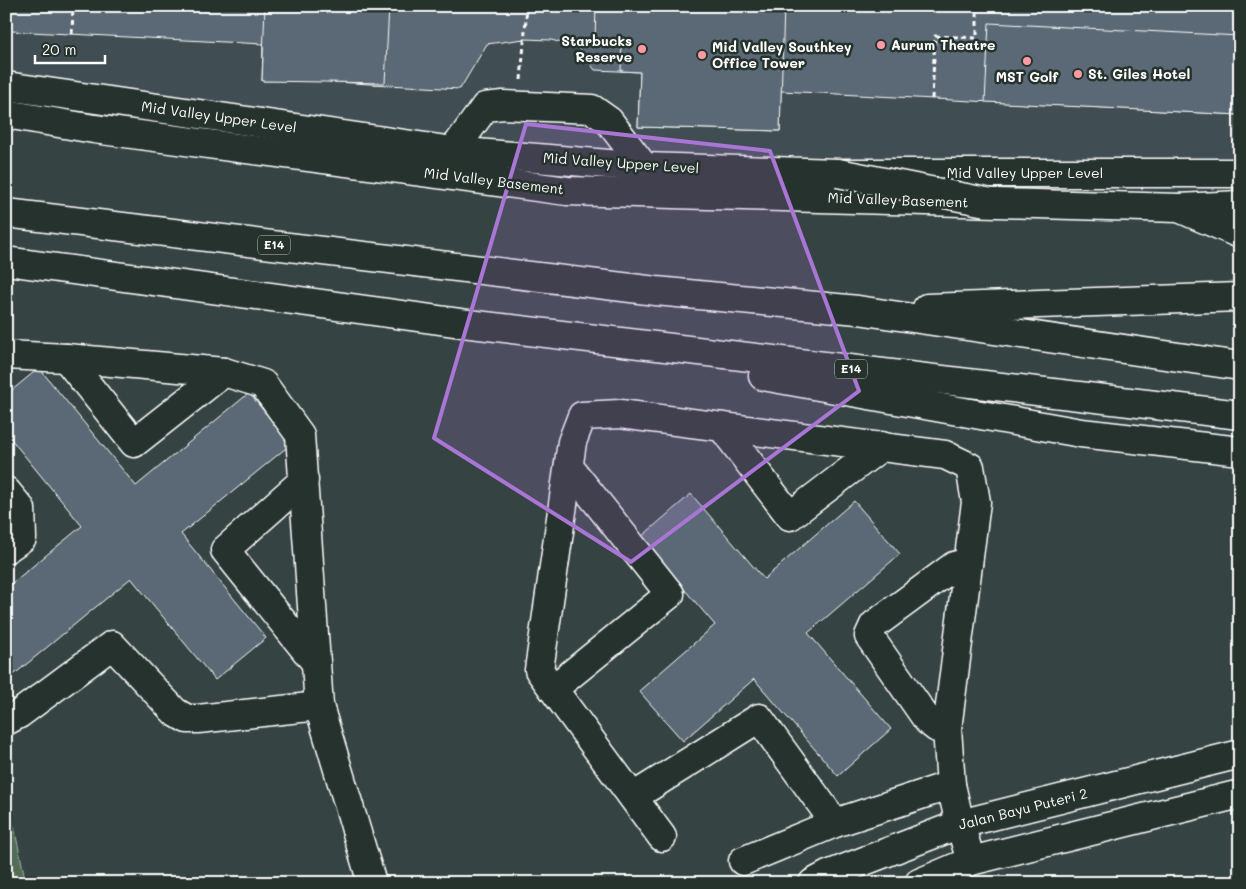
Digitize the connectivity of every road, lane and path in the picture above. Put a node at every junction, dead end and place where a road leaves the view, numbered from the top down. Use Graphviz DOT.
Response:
graph roads {
  1 [pos="73,6"];
  2 [pos="527,6"];
  3 [pos="977,6"];
  4 [pos="526,33"];
  5 [pos="72,34"];
  6 [pos="528,39"];
  7 [pos="6,86"];
  8 [pos="932,100"];
  9 [pos="519,106"];
  10 [pos="6,114"];
  11 [pos="453,151"];
  12 [pos="644,167"];
  13 [pos="838,173"];
  14 [pos="1240,173"];
  15 [pos="986,202"];
  16 [pos="1240,206"];
  17 [pos="1179,208"];
  18 [pos="6,213"];
  19 [pos="1240,234"];
  20 [pos="6,261"];
  21 [pos="1240,297"];
  22 [pos="858,310"];
  23 [pos="461,323"];
  24 [pos="6,355"];
  25 [pos="66,358"];
  26 [pos="1240,366"];
  27 [pos="224,372"];
  28 [pos="1240,415"];
  29 [pos="722,427"];
  30 [pos="882,446"];
  31 [pos="1240,451"];
  32 [pos="569,467"];
  33 [pos="304,480"];
  34 [pos="6,491"];
  35 [pos="6,549"];
  36 [pos="968,563"];
  37 [pos="316,663"];
  38 [pos="553,689"];
  39 [pos="319,706"];
  40 [pos="10,711"];
  41 [pos="947,729"];
  42 [pos="1240,754"];
  43 [pos="951,785"];
  44 [pos="1240,794"];
  45 [pos="633,797"];
  46 [pos="835,823"];
  47 [pos="960,824"];
  48 [pos="662,837"];
  49 [pos="743,860"];
  50 [pos="972,861"];
  51 [pos="372,883"];
  52 [pos="812,883"];
  53 [pos="919,883"];
  1 -- 5 [label="path"];
  2 -- 4 [label="path"];
  3 -- 8 [label="path"];
  4 -- 6 [label="path"];
  4 -- 9 [label="path"];
  7 -- 11 [label="main road, Mid Valley Upper Level"];
  9 -- 11 [label="main road"];
  9 -- 12 [label="main road"];
  10 -- 15 [label="main road, Mid Valley Basement"];
  11 -- 12 [label="main road, Mid Valley Upper Level"];
  12 -- 13 [label="main road, Mid Valley Upper Level"];
  13 -- 14 [label="main road, Mid Valley Upper Level, bridge"];
  13 -- 15 [label="main road, bridge"];
  15 -- 17 [label="main road"];
  16 -- 17 [label="main road"];
  17 -- 19 [label="main road"];
  18 -- 22 [label="main road, E14"];
  20 -- 23 [label="main road, E14"];
  21 -- 22 [label="main road"];
  22 -- 26 [label="main road, E14"];
  23 -- 28 [label="main road, E14"];
  23 -- 31 [label="main road"];
  24 -- 25 [label="main road"];
  25 -- 27 [label="main road"];
  25 -- 27 [label="main road"];
  27 -- 33 [label="main road"];
  29 -- 30 [label="main road"];
  29 -- 30 [label="main road"];
  29 -- 32 [label="main road"];
  30 -- 36 [label="main road"];
  32 -- 38 [label="main road"];
  32 -- 38 [label="main road"];
  33 -- 37 [label="main road"];
  33 -- 37 [label="main road"];
  34 -- 35 [label="main road"];
  36 -- 41 [label="main road"];
  36 -- 41 [label="main road"];
  37 -- 39 [label="main road"];
  38 -- 45 [label="main road"];
  39 -- 40 [label="main road"];
  39 -- 51 [label="main road"];
  41 -- 43 [label="main road"];
  42 -- 47 [label="main road, Jalan Bayu Puteri 2"];
  43 -- 46 [label="main road"];
  43 -- 47 [label="main road"];
  44 -- 50 [label="main road"];
  45 -- 46 [label="main road"];
  45 -- 48 [label="main road"];
  46 -- 49 [label="main road"];
  47 -- 50 [label="main road"];
  47 -- 52 [label="main road, Jalan Bayu Puteri 2"];
  50 -- 53 [label="main road"];
}
